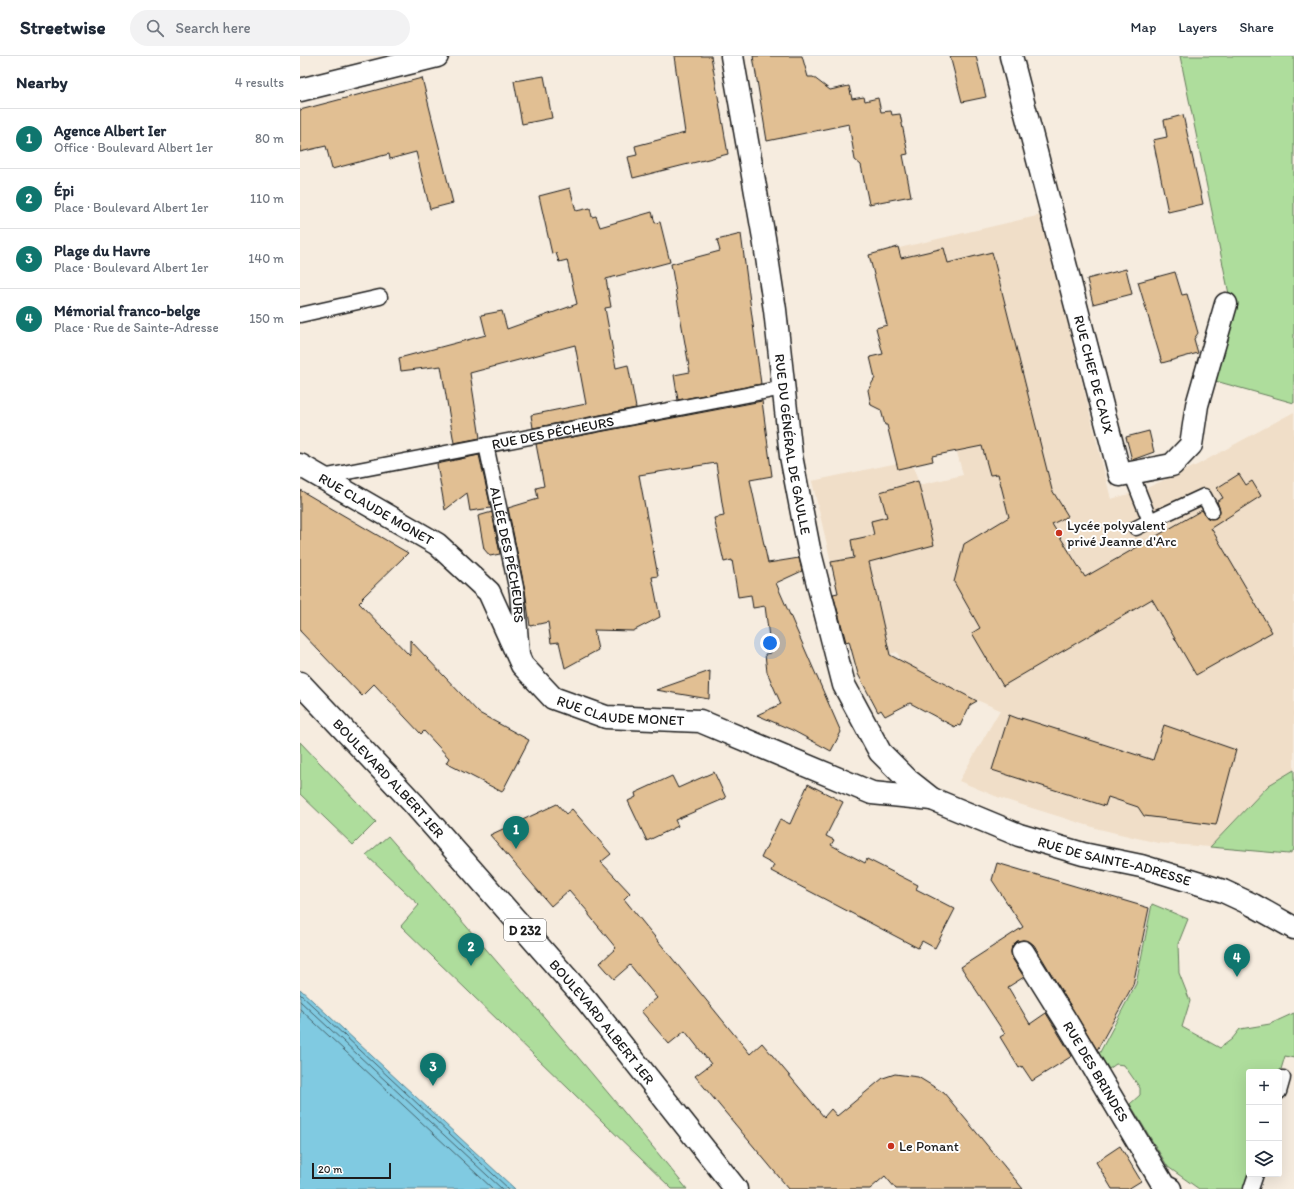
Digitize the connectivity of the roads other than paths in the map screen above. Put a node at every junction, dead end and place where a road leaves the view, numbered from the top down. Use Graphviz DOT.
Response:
graph roads {
  1 [pos="437,56"];
  2 [pos="732,56"];
  3 [pos="1011,56"];
  4 [pos="300,90"];
  5 [pos="380,298"];
  6 [pos="1226,304"];
  7 [pos="300,315"];
  8 [pos="782,388"];
  9 [pos="486,445"];
  10 [pos="300,465"];
  11 [pos="1131,473"];
  12 [pos="322,477"];
  13 [pos="1212,511"];
  14 [pos="1150,522"];
  15 [pos="1136,528"];
  16 [pos="522,664"];
  17 [pos="300,683"];
  18 [pos="932,799"];
  19 [pos="1293,927"];
  20 [pos="1023,952"];
  21 [pos="1283,1078"];
  22 [pos="1282,1082"];
  23 [pos="1255,1177"];
  24 [pos="736,1189"];
  25 [pos="1170,1189"];
  26 [pos="1251,1189"];
  1 -- 4 [label="street"];
  2 -- 8 [label="street, RUE DU GÉNÉRAL DE GAULLE"];
  3 -- 11 [label="street, RUE CHEF DE CAUX"];
  5 -- 7 [label="lane"];
  6 -- 11 [label="street"];
  8 -- 9 [label="lane, RUE DES PÊCHEURS"];
  8 -- 18 [label="street, RUE DU GÉNÉRAL DE GAULLE"];
  9 -- 12 [label="lane, RUE DES PÊCHEURS"];
  9 -- 16 [label="lane, ALLÉE DES PÊCHEURS"];
  10 -- 12 [label="street, RUE CLAUDE MONET"];
  11 -- 14 [label="lane"];
  12 -- 16 [label="street, RUE CLAUDE MONET"];
  13 -- 14 [label="lane"];
  14 -- 15 [label="lane"];
  16 -- 18 [label="street, RUE CLAUDE MONET"];
  17 -- 24 [label="street, BOULEVARD ALBERT 1ER / D 232"];
  18 -- 19 [label="street, RUE DE SAINTE-ADRESSE"];
  20 -- 25 [label="street, RUE DES BRINDES"];
  21 -- 22 [label="lane"];
  23 -- 26 [label="lane"];
}
